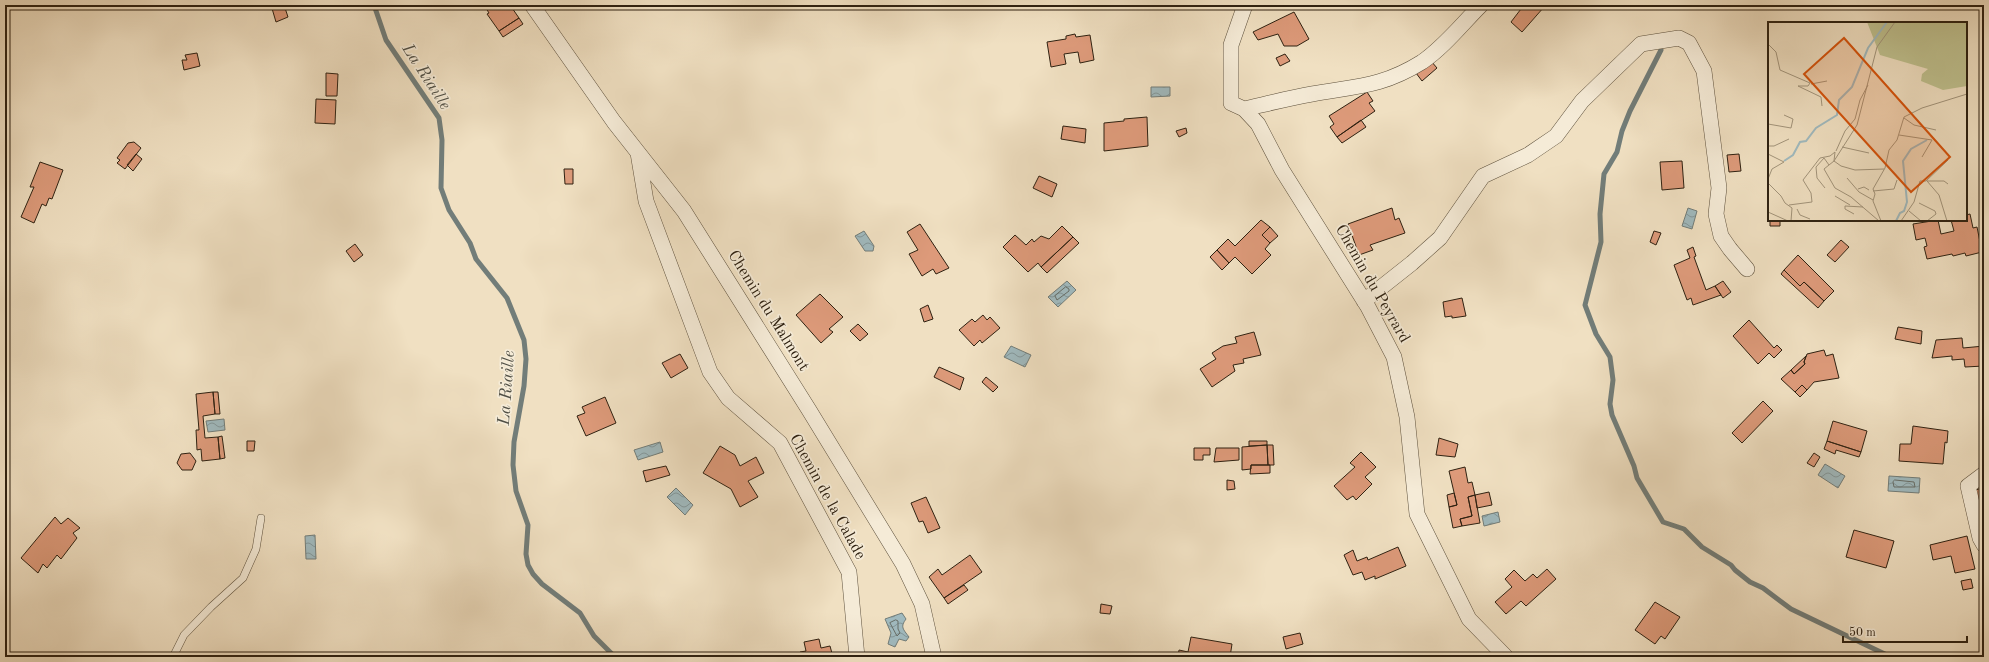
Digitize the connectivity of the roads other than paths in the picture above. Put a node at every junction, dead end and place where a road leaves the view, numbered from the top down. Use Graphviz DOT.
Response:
graph roads {
  1 [pos="532,5"];
  2 [pos="1245,5"];
  3 [pos="1481,5"];
  4 [pos="1244,109"];
  5 [pos="638,152"];
  6 [pos="1747,269"];
  7 [pos="1364,301"];
  8 [pos="1984,474"];
  9 [pos="261,518"];
  10 [pos="1984,545"];
  11 [pos="173,657"];
  12 [pos="857,657"];
  13 [pos="934,657"];
  14 [pos="1506,657"];
  1 -- 5 [label="street, Chemin du Malmont"];
  2 -- 4 [label="street, Chemin du Peyrard"];
  3 -- 4 [label="street"];
  4 -- 7 [label="street, Chemin du Peyrard"];
  5 -- 12 [label="street, Chemin de la Calade"];
  5 -- 13 [label="street, Chemin du Malmont"];
  6 -- 7 [label="street"];
  7 -- 14 [label="street, Chemin du Peyrard"];
  8 -- 10 [label="street"];
  9 -- 11 [label="lane"];
}
